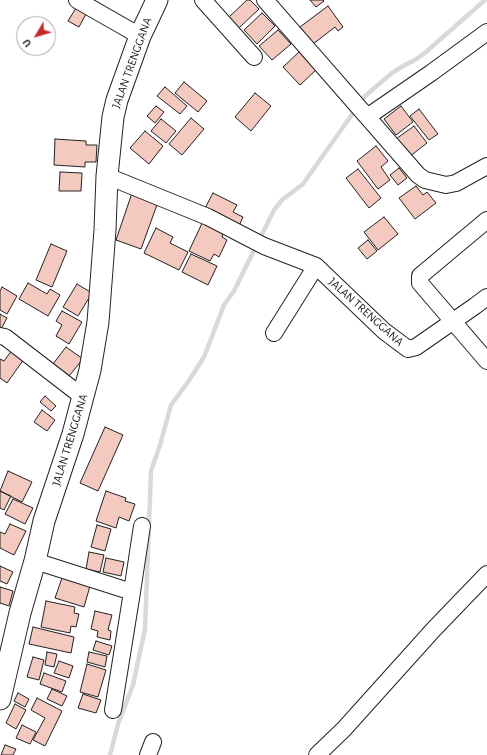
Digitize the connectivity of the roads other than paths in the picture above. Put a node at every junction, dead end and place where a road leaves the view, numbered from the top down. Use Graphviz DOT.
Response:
graph roads {
  1 [pos="77,0"];
  2 [pos="157,0"];
  3 [pos="203,0"];
  4 [pos="265,0"];
  5 [pos="487,32"];
  6 [pos="140,36"];
  7 [pos="254,57"];
  8 [pos="367,118"];
  9 [pos="487,166"];
  10 [pos="107,176"];
  11 [pos="487,220"];
  12 [pos="316,266"];
  13 [pos="487,297"];
  14 [pos="453,322"];
  15 [pos="274,333"];
  16 [pos="0,336"];
  17 [pos="487,361"];
  18 [pos="83,397"];
  19 [pos="142,526"];
  20 [pos="35,561"];
  21 [pos="487,574"];
  22 [pos="132,592"];
  23 [pos="0,699"];
  24 [pos="113,710"];
  25 [pos="317,755"];
  1 -- 6 [label="street"];
  2 -- 6 [label="main road, JALAN TRENGGANA"];
  3 -- 7 [label="street"];
  4 -- 8 [label="street"];
  5 -- 8 [label="street"];
  6 -- 10 [label="main road, JALAN TRENGGANA"];
  8 -- 9 [label="street"];
  10 -- 12 [label="street, JALAN TRENGGANA"];
  10 -- 18 [label="main road, JALAN TRENGGANA"];
  11 -- 14 [label="street"];
  12 -- 14 [label="street, JALAN TRENGGANA"];
  12 -- 15 [label="street"];
  13 -- 14 [label="street"];
  14 -- 17 [label="street"];
  16 -- 18 [label="street"];
  18 -- 20 [label="main road, JALAN TRENGGANA"];
  19 -- 22 [label="street"];
  20 -- 22 [label="street"];
  20 -- 23 [label="main road, JALAN TRENGGANA"];
  21 -- 25 [label="street"];
  22 -- 24 [label="street"];
}
